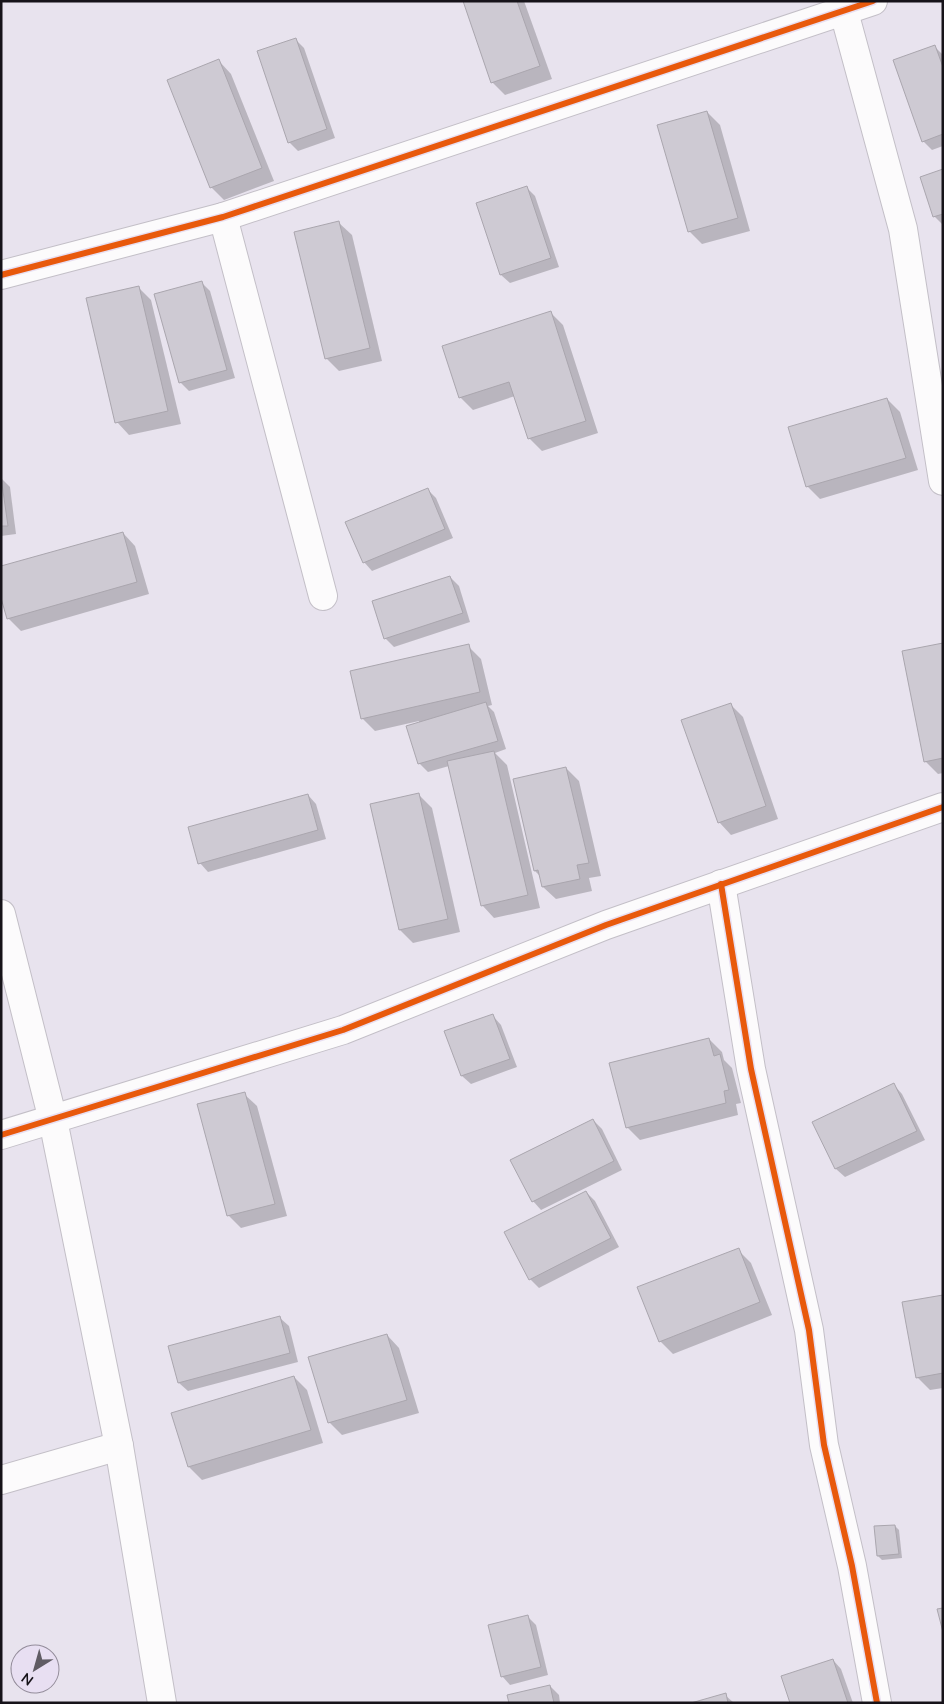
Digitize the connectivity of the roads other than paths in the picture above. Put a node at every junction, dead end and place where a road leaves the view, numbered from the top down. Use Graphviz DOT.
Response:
graph roads {
  1 [pos="873,1"];
  2 [pos="810,11"];
  3 [pos="844,12"];
  4 [pos="223,218"];
  5 [pos="1,274"];
  6 [pos="943,481"];
  7 [pos="323,596"];
  8 [pos="943,808"];
  9 [pos="721,884"];
  10 [pos="1,914"];
  11 [pos="54,1120"];
  12 [pos="1,1134"];
  13 [pos="119,1446"];
  14 [pos="1,1480"];
  15 [pos="162,1703"];
  16 [pos="877,1703"];
  1 -- 3 [label="street"];
  2 -- 3 [label="street"];
  2 -- 4 [label="street"];
  3 -- 6 [label="street"];
  4 -- 5 [label="street"];
  4 -- 7 [label="street"];
  8 -- 9 [label="street"];
  9 -- 11 [label="street"];
  9 -- 16 [label="street"];
  10 -- 11 [label="street"];
  11 -- 12 [label="street"];
  11 -- 13 [label="street"];
  13 -- 14 [label="street"];
  13 -- 15 [label="street"];
}
